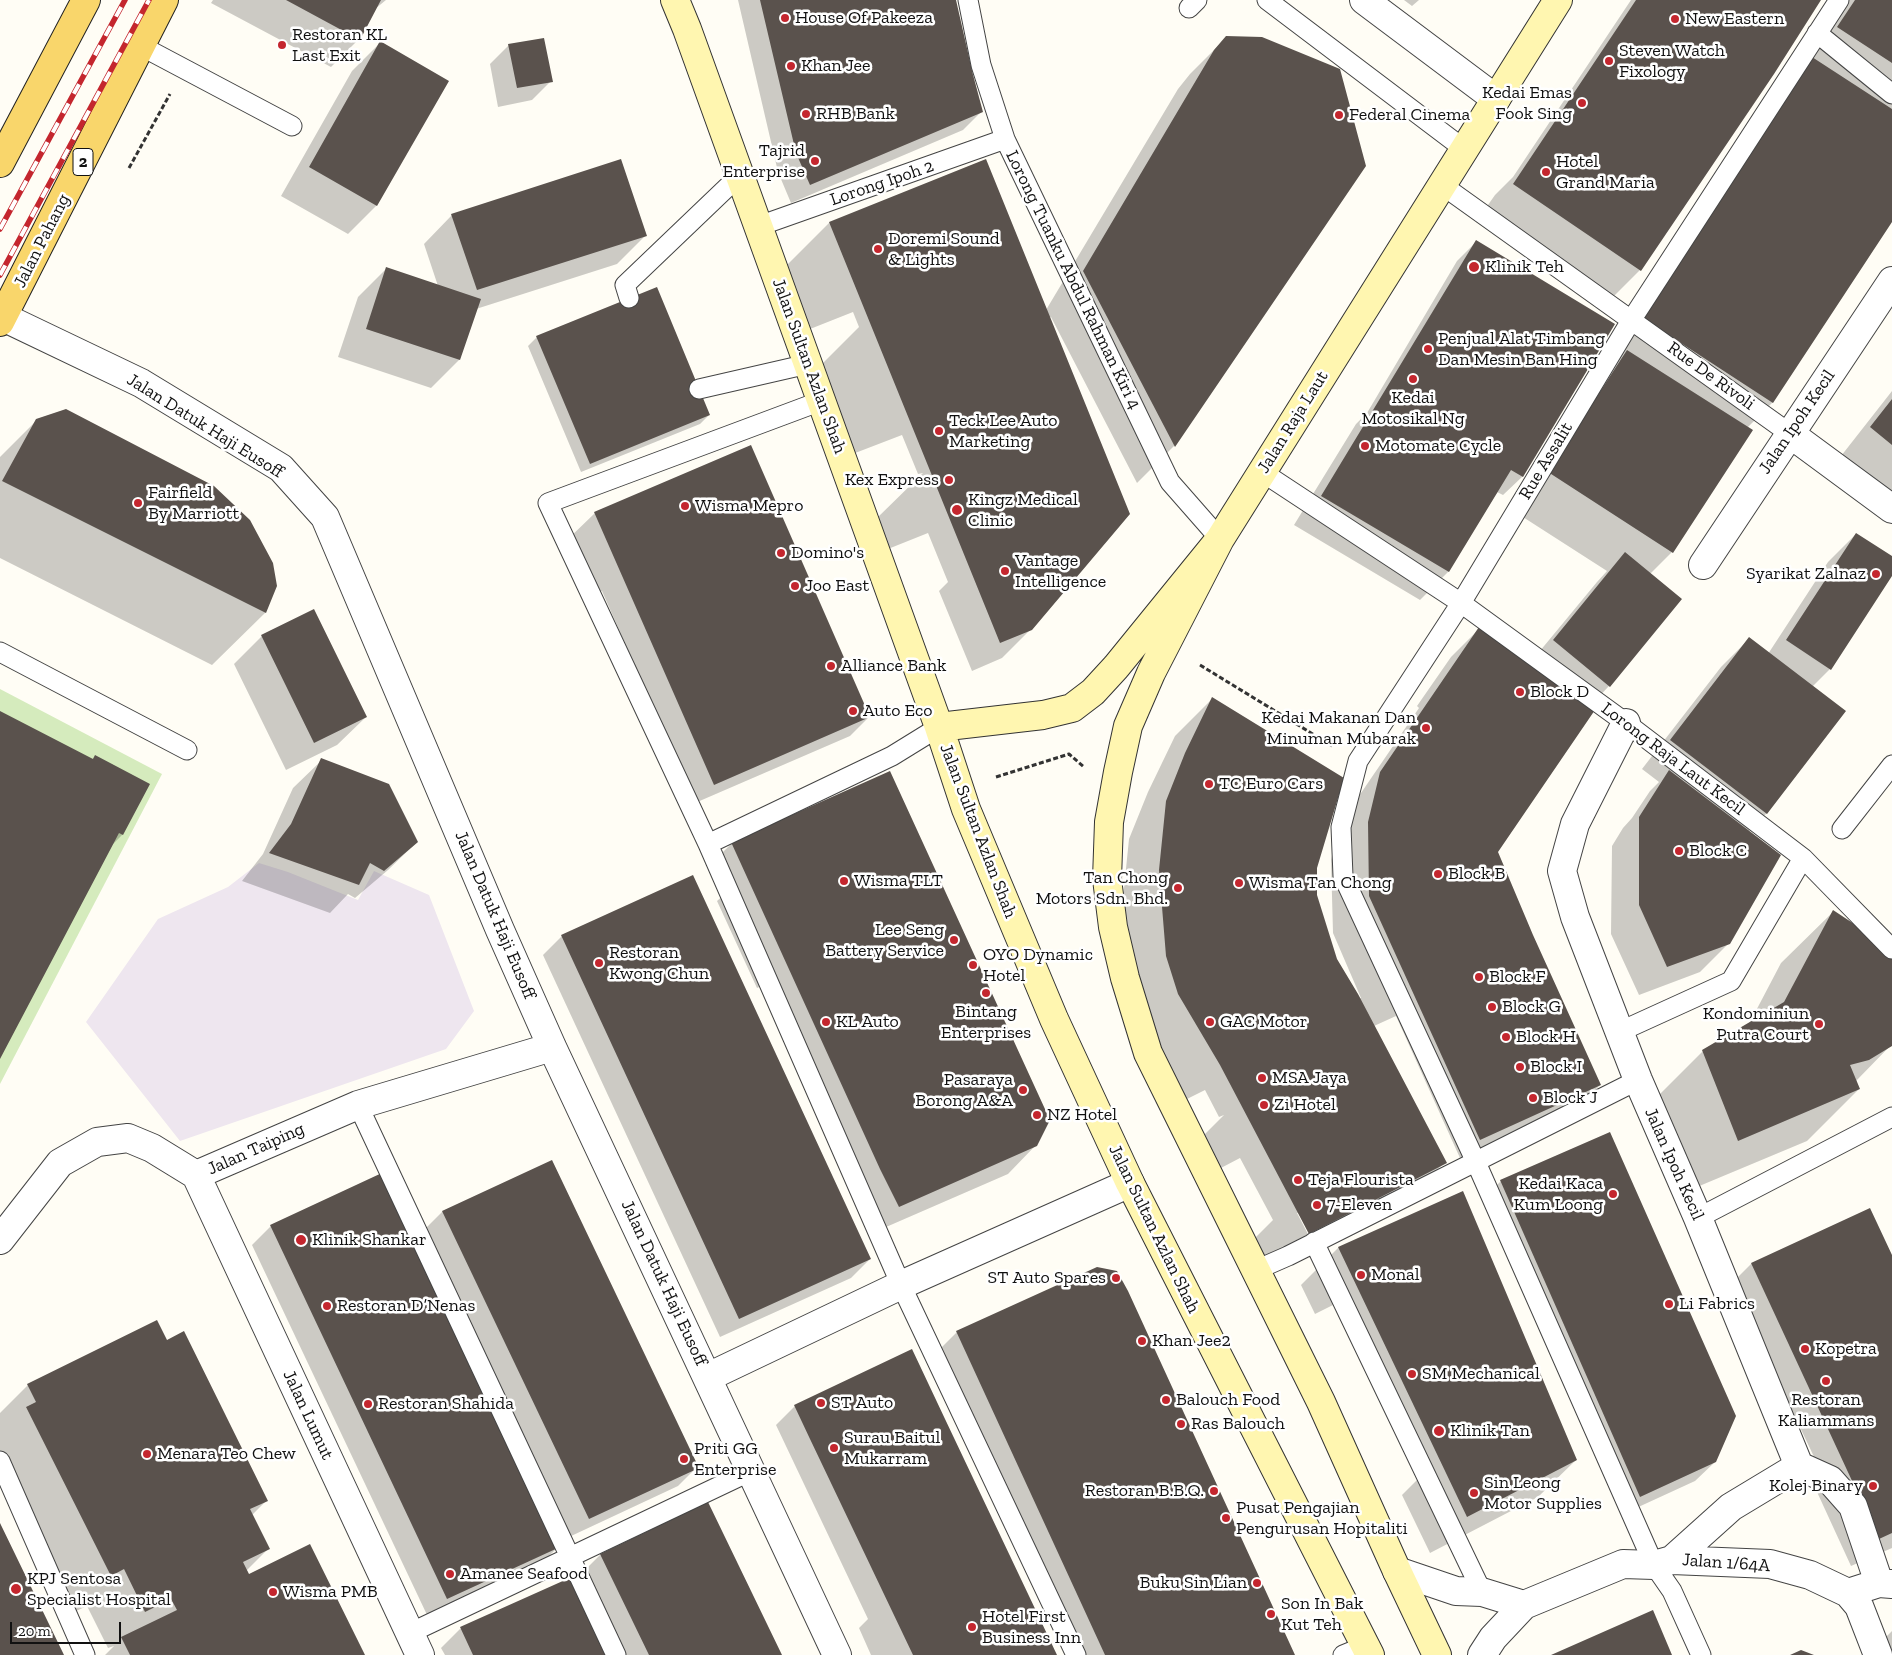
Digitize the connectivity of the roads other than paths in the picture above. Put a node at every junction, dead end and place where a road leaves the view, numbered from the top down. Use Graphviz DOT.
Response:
graph roads {
  1 [pos="86,0"];
  2 [pos="164,0"];
  3 [pos="674,0"];
  4 [pos="681,0"];
  5 [pos="968,0"];
  6 [pos="1267,0"];
  7 [pos="1364,0"];
  8 [pos="1558,0"];
  9 [pos="1839,0"];
  10 [pos="687,30"];
  11 [pos="1817,33"];
  12 [pos="141,46"];
  13 [pos="1892,94"];
  14 [pos="1496,99"];
  15 [pos="292,126"];
  16 [pos="1005,139"];
  17 [pos="1464,149"];
  18 [pos="0,163"];
  19 [pos="740,175"];
  20 [pos="1442,185"];
  21 [pos="758,226"];
  22 [pos="1892,281"];
  23 [pos="629,298"];
  24 [pos="1632,319"];
  25 [pos="1,320"];
  26 [pos="808,364"];
  27 [pos="699,389"];
  28 [pos="821,401"];
  29 [pos="1790,433"];
  30 [pos="1262,472"];
  31 [pos="1892,509"];
  32 [pos="1220,539"];
  33 [pos="1703,565"];
  34 [pos="1461,603"];
  35 [pos="0,652"];
  36 [pos="1626,723"];
  37 [pos="939,727"];
  38 [pos="187,750"];
  39 [pos="1892,765"];
  40 [pos="1842,829"];
  41 [pos="708,844"];
  42 [pos="1803,858"];
  43 [pos="1892,949"];
  44 [pos="1619,1032"];
  45 [pos="552,1046"];
  46 [pos="1638,1080"];
  47 [pos="358,1105"];
  48 [pos="1892,1117"];
  49 [pos="1476,1160"];
  50 [pos="196,1175"];
  51 [pos="1130,1183"];
  52 [pos="1698,1218"];
  53 [pos="0,1240"];
  54 [pos="1314,1242"];
  55 [pos="1256,1270"];
  56 [pos="901,1285"];
  57 [pos="708,1377"];
  58 [pos="0,1461"];
  59 [pos="1799,1466"];
  60 [pos="751,1470"];
  61 [pos="571,1558"];
  62 [pos="1663,1562"];
  63 [pos="1397,1571"];
  64 [pos="1886,1583"];
  65 [pos="1482,1592"];
  66 [pos="1848,1593"];
  67 [pos="1524,1605"];
  68 [pos="415,1644"];
  69 [pos="1360,1652"];
  70 [pos="85,1655"];
  71 [pos="616,1655"];
  72 [pos="837,1655"];
  73 [pos="1076,1655"];
  74 [pos="1437,1655"];
  75 [pos="1482,1655"];
  76 [pos="1701,1655"];
  77 [pos="1878,1655"];
  1 -- 18 [label="main road"];
  2 -- 12 [label="main road, Jalan Pahang / 2"];
  3 -- 10 [label="main road, Jalan Sultan Azlan Shah"];
  4 -- 10 [label="main road, Jalan Sultan Azlan Shah"];
  5 -- 16 [label="lane, Lorong Tuanku Abdul Rahman Kiri 4"];
  6 -- 17 [label="lane"];
  7 -- 14 [label="street"];
  8 -- 14 [label="main road, Jalan Raja Laut"];
  9 -- 11 [label="lane, Rue Assalit"];
  10 -- 19 [label="main road, Jalan Sultan Azlan Shah"];
  11 -- 13 [label="lane"];
  11 -- 24 [label="lane, Rue Assalit"];
  12 -- 15 [label="lane"];
  12 -- 25 [label="main road, Jalan Pahang / 2"];
  14 -- 17 [label="main road, Jalan Raja Laut"];
  16 -- 21 [label="lane, Lorong Ipoh 2"];
  16 -- 32 [label="lane, Lorong Tuanku Abdul Rahman Kiri 4"];
  17 -- 20 [label="main road, Jalan Raja Laut"];
  19 -- 21 [label="main road, Jalan Sultan Azlan Shah"];
  19 -- 23 [label="lane"];
  20 -- 24 [label="lane, Rue De Rivoli"];
  20 -- 30 [label="main road, Jalan Raja Laut"];
  21 -- 26 [label="main road, Jalan Sultan Azlan Shah"];
  22 -- 29 [label="street, Jalan Ipoh Kecil"];
  24 -- 29 [label="lane, Rue De Rivoli"];
  24 -- 34 [label="lane, Rue Assalit"];
  25 -- 45 [label="street, Jalan Datuk Haji Eusoff"];
  26 -- 27 [label="lane"];
  26 -- 28 [label="main road, Jalan Sultan Azlan Shah"];
  28 -- 37 [label="main road, Jalan Sultan Azlan Shah"];
  28 -- 41 [label="lane"];
  29 -- 31 [label="street"];
  29 -- 33 [label="street, Jalan Ipoh Kecil"];
  30 -- 32 [label="main road, Jalan Raja Laut"];
  30 -- 34 [label="lane, Lorong Raja Laut Kecil"];
  32 -- 37 [label="main road, Jalan Raja Laut"];
  32 -- 55 [label="main road"];
  34 -- 36 [label="lane, Lorong Raja Laut Kecil"];
  34 -- 49 [label="lane, Rue Assalit"];
  35 -- 38 [label="lane"];
  36 -- 42 [label="lane, Lorong Raja Laut Kecil"];
  36 -- 44 [label="street, Jalan Ipoh Kecil"];
  37 -- 41 [label="lane"];
  37 -- 51 [label="main road, Jalan Sultan Azlan Shah"];
  39 -- 40 [label="lane"];
  41 -- 56 [label="lane"];
  42 -- 43 [label="lane, Lorong Raja Laut Kecil"];
  42 -- 44 [label="lane"];
  44 -- 46 [label="street, Jalan Ipoh Kecil"];
  45 -- 47 [label="street, Jalan Taiping"];
  45 -- 57 [label="street, Jalan Datuk Haji Eusoff"];
  46 -- 49 [label="lane"];
  46 -- 52 [label="street, Jalan Ipoh Kecil"];
  47 -- 50 [label="street, Jalan Taiping"];
  47 -- 61 [label="lane"];
  48 -- 52 [label="lane"];
  49 -- 54 [label="lane"];
  49 -- 62 [label="lane, Rue Assalit"];
  50 -- 53 [label="street, Jalan Taiping"];
  50 -- 68 [label="street, Jalan Lumut"];
  51 -- 56 [label="street"];
  51 -- 69 [label="main road, Jalan Sultan Azlan Shah"];
  52 -- 59 [label="street, Jalan Ipoh Kecil"];
  54 -- 55 [label="lane"];
  54 -- 65 [label="lane"];
  55 -- 63 [label="main road"];
  56 -- 57 [label="street"];
  56 -- 73 [label="lane"];
  57 -- 60 [label="street, Jalan Datuk Haji Eusoff"];
  58 -- 70 [label="lane"];
  59 -- 62 [label="street, Jalan 1/64A"];
  59 -- 64 [label="street"];
  60 -- 61 [label="lane"];
  60 -- 72 [label="street, Jalan Datuk Haji Eusoff"];
  61 -- 68 [label="lane"];
  61 -- 71 [label="lane"];
  62 -- 66 [label="street, Jalan 1/64A"];
  62 -- 67 [label="street, Jalan 1/64A"];
  62 -- 76 [label="lane, Rue Assalit"];
  63 -- 65 [label="street"];
  63 -- 74 [label="main road"];
  64 -- 66 [label="street"];
  65 -- 67 [label="street"];
  66 -- 77 [label="street"];
  67 -- 75 [label="street, Jalan 1/64A"];
}
